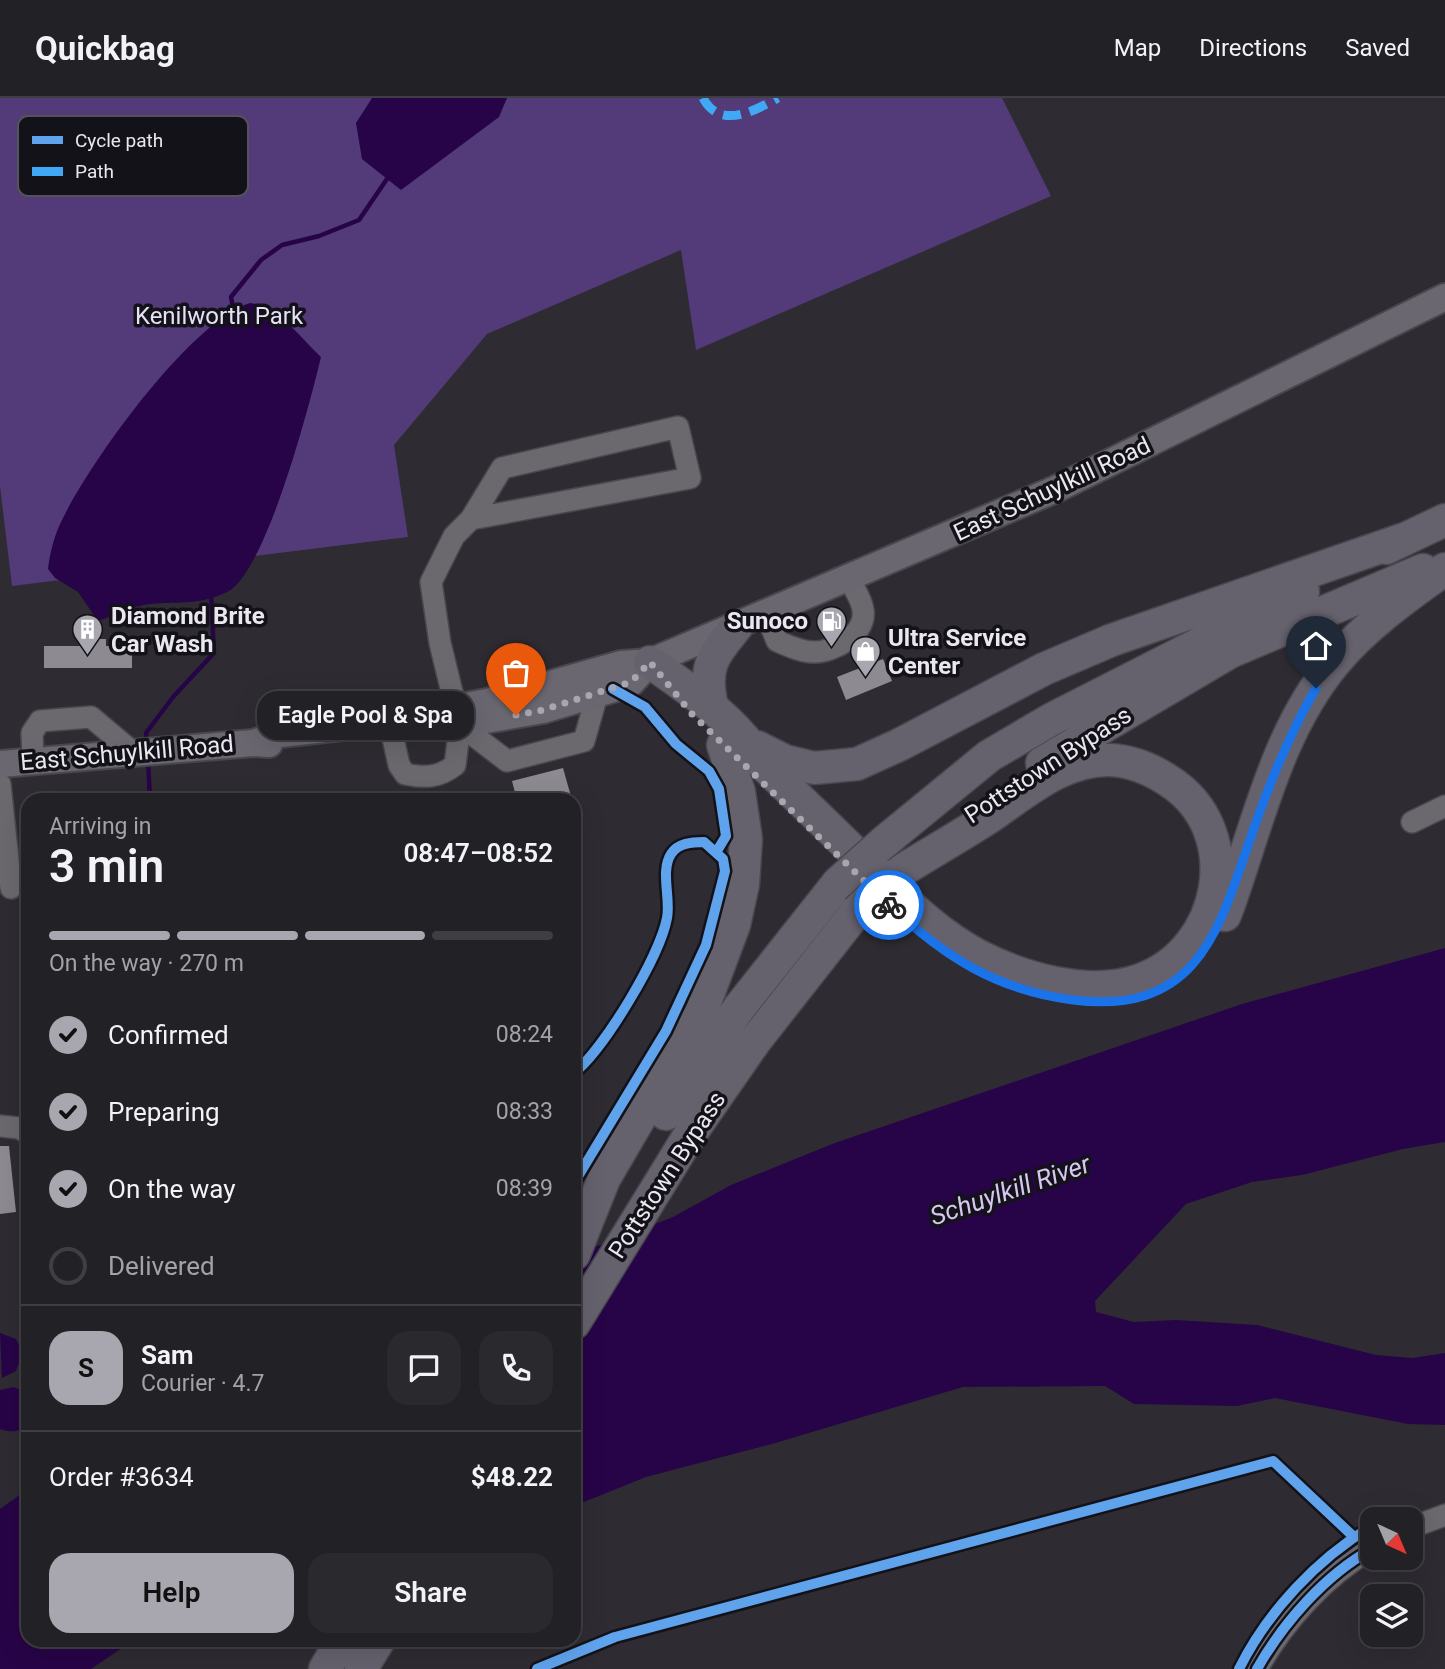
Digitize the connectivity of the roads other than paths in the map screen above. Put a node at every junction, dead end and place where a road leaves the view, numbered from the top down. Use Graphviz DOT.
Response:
graph roads {
  1 [pos="1445,297"];
  2 [pos="471,519"];
  3 [pos="1445,520"];
  4 [pos="1404,539"];
  5 [pos="1445,560"];
  6 [pos="1445,569"];
  7 [pos="850,580"];
  8 [pos="766,614"];
  9 [pos="737,626"];
  10 [pos="650,662"];
  11 [pos="597,695"];
  12 [pos="712,707"];
  13 [pos="458,717"];
  14 [pos="391,727"];
  15 [pos="736,744"];
  16 [pos="135,754"];
  17 [pos="33,761"];
  18 [pos="0,764"];
  19 [pos="0,785"];
  20 [pos="1445,806"];
  21 [pos="1412,822"];
  22 [pos="893,876"];
  23 [pos="11,888"];
  24 [pos="0,1126"];
  25 [pos="21,1129"];
  26 [pos="633,1149"];
  27 [pos="581,1242"];
  28 [pos="581,1312"];
  29 [pos="1445,1515"];
  30 [pos="1423,1523"];
  31 [pos="1360,1558"];
  32 [pos="338,1647"];
  33 [pos="375,1647"];
  34 [pos="325,1669"];
  35 [pos="361,1669"];
  36 [pos="1257,1669"];
  1 -- 7 [label="main road, East Schuylkill Road"];
  2 -- 2 [label="street"];
  2 -- 13 [label="street"];
  3 -- 4 [label="highway, Pottstown Bypass"];
  4 -- 15 [label="highway"];
  4 -- 26 [label="highway, Pottstown Bypass, bridge"];
  5 -- 22 [label="highway, Pottstown Bypass"];
  6 -- 15 [label="highway"];
  7 -- 8 [label="main road, East Schuylkill Road"];
  7 -- 8 [label="street"];
  8 -- 9 [label="main road, East Schuylkill Road"];
  9 -- 10 [label="main road, East Schuylkill Road"];
  9 -- 12 [label="highway"];
  10 -- 11 [label="main road, East Schuylkill Road"];
  10 -- 12 [label="highway"];
  10 -- 13 [label="main road, East Schuylkill Road"];
  10 -- 15 [label="highway"];
  11 -- 13 [label="main road, East Schuylkill Road"];
  11 -- 13 [label="street"];
  12 -- 15 [label="highway"];
  13 -- 14 [label="main road, East Schuylkill Road"];
  13 -- 14 [label="street"];
  14 -- 16 [label="main road, East Schuylkill Road"];
  15 -- 22 [label="highway"];
  15 -- 26 [label="highway"];
  16 -- 17 [label="main road, East Schuylkill Road"];
  16 -- 17 [label="street"];
  17 -- 18 [label="main road, East Schuylkill Road"];
  19 -- 23 [label="street"];
  20 -- 21 [label="street"];
  22 -- 28 [label="highway, Pottstown Bypass, bridge"];
  24 -- 25 [label="street"];
  26 -- 27 [label="highway"];
  29 -- 30 [label="street"];
  31 -- 36 [label="street"];
  32 -- 34 [label="highway"];
  33 -- 35 [label="highway"];
}
